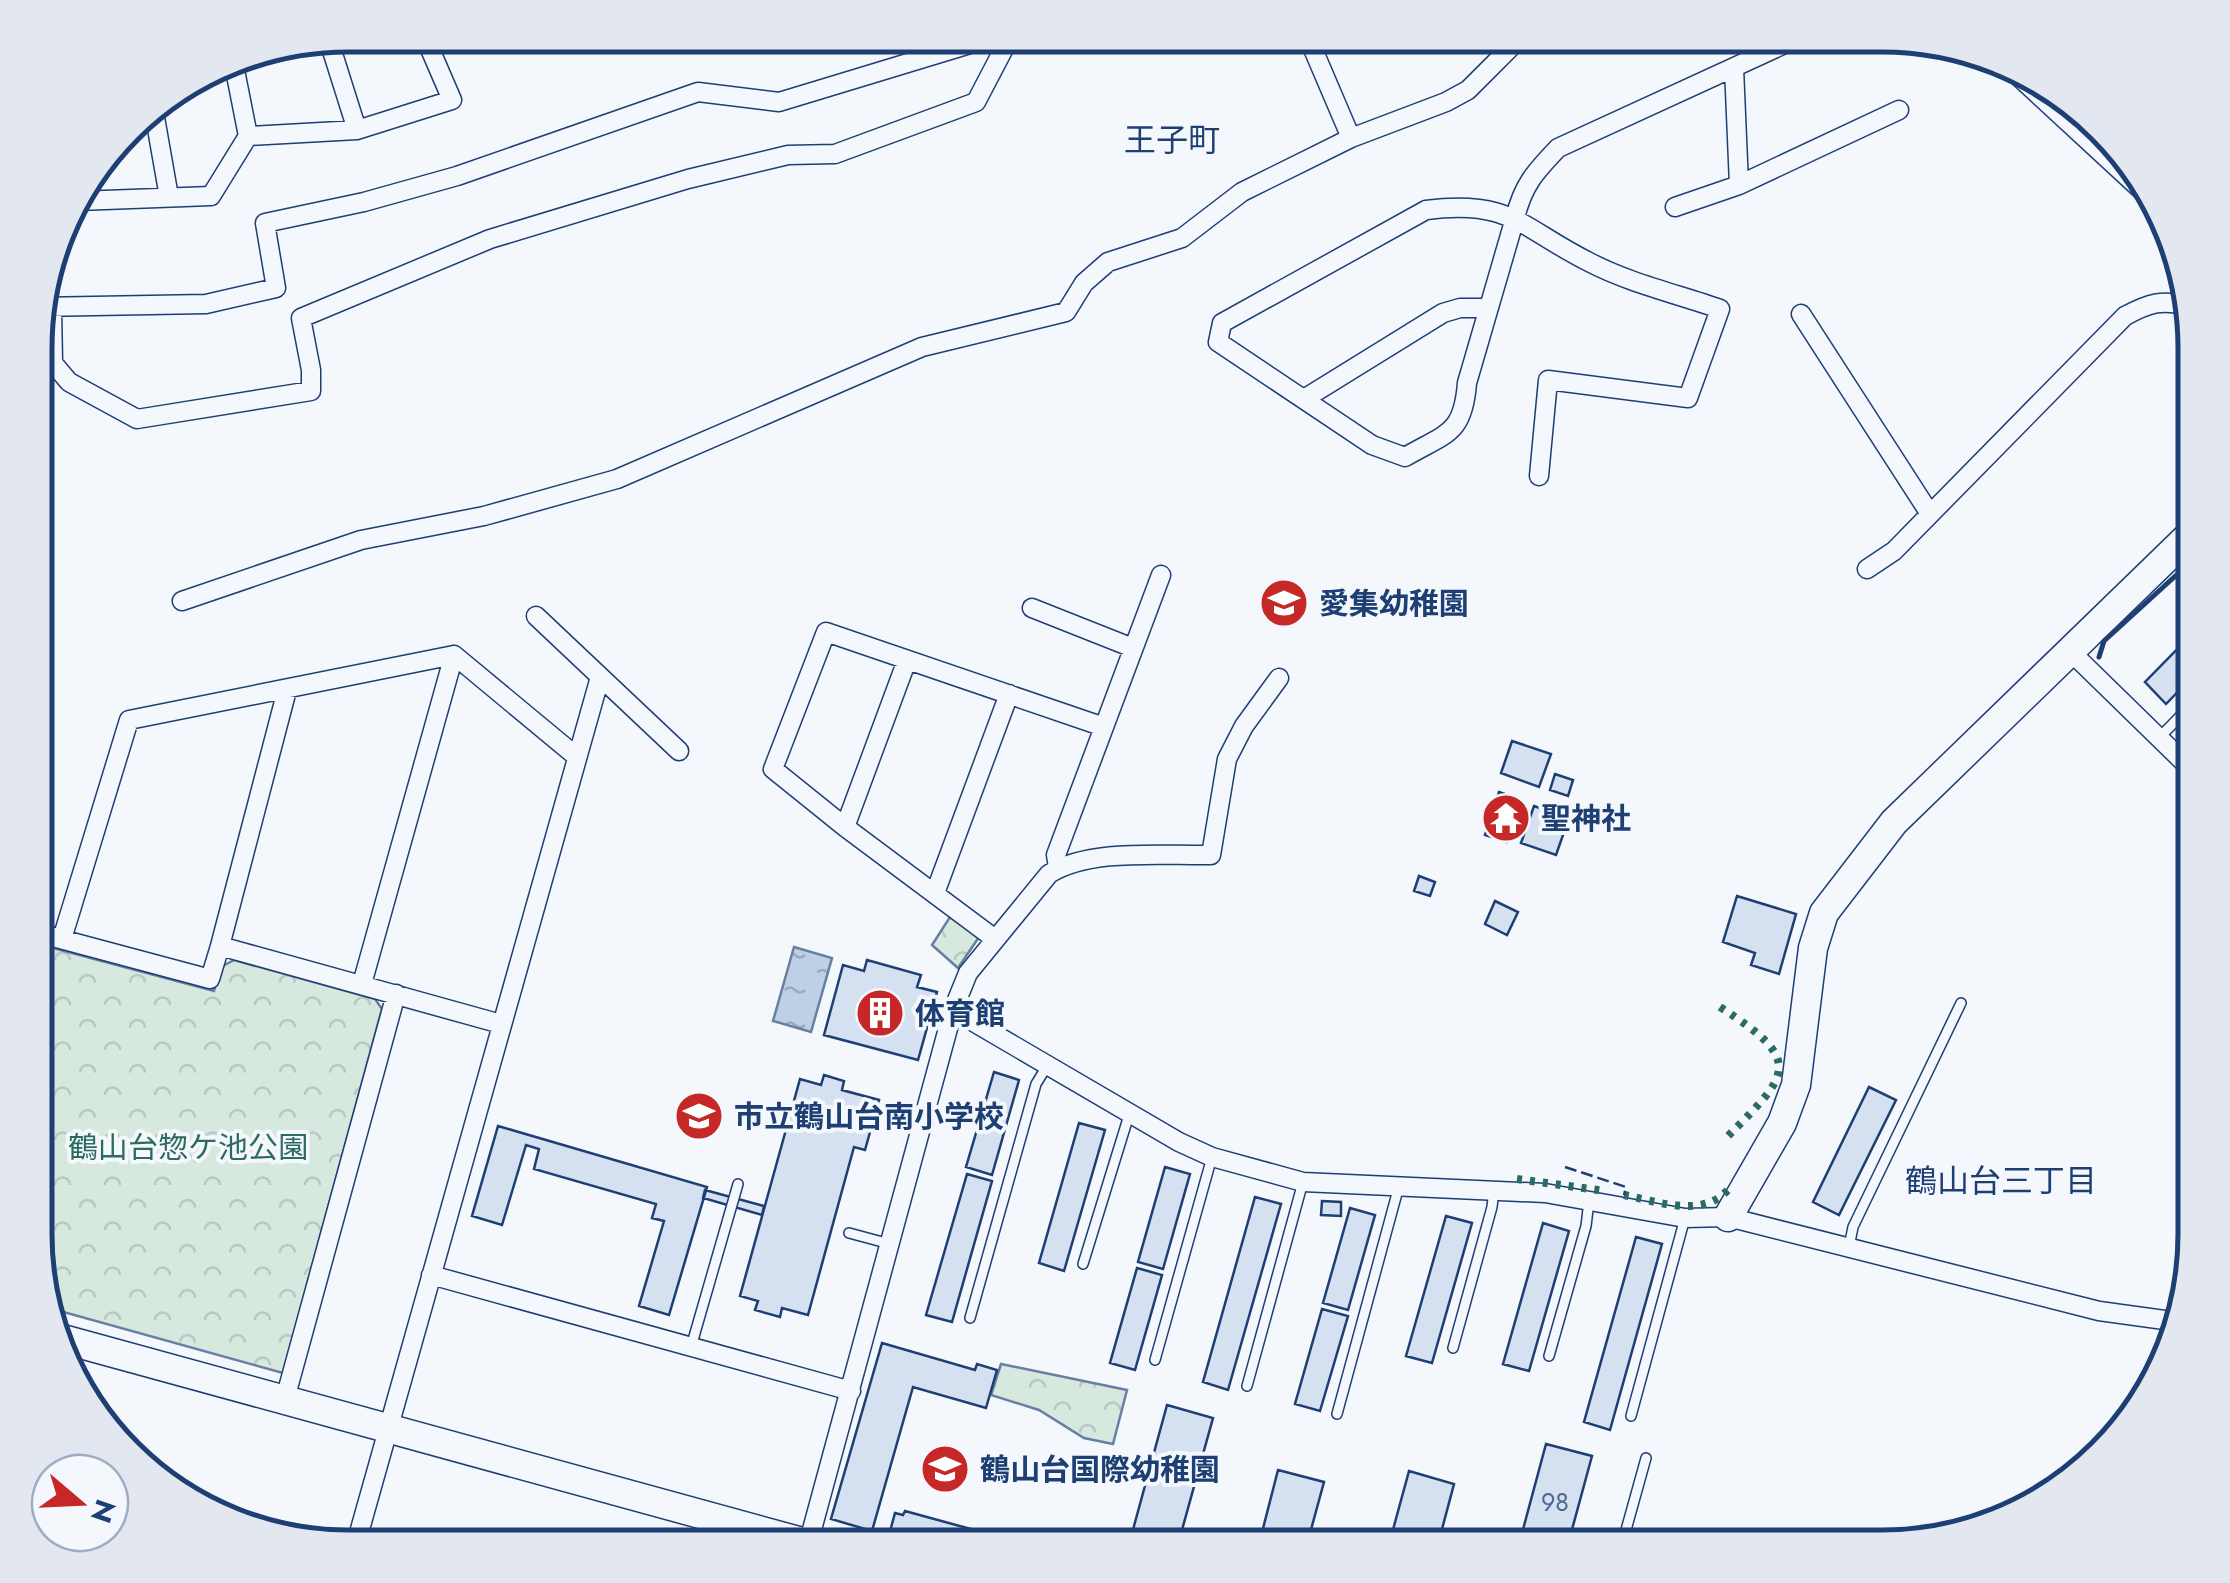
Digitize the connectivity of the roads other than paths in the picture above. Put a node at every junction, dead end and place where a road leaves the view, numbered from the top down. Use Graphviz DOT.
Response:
graph roads {
  1 [pos="431,52"];
  2 [pos="943,52"];
  3 [pos="1002,52"];
  4 [pos="333,53"];
  5 [pos="1314,53"];
  6 [pos="1506,53"];
  7 [pos="1766,53"];
  8 [pos="1734,68"];
  9 [pos="236,75"];
  10 [pos="2047,102"];
  11 [pos="1899,110"];
  12 [pos="156,124"];
  13 [pos="357,130"];
  14 [pos="248,136"];
  15 [pos="1351,138"];
  16 [pos="2111,162"];
  17 [pos="1739,186"];
  18 [pos="169,198"];
  19 [pos="92,201"];
  20 [pos="1675,207"];
  21 [pos="1515,218"];
  22 [pos="2173,301"];
  23 [pos="55,308"];
  24 [pos="1488,308"];
  25 [pos="1801,314"];
  26 [pos="52,355"];
  27 [pos="1304,400"];
  28 [pos="1538,476"];
  29 [pos="1930,514"];
  30 [pos="2177,548"];
  31 [pos="1867,569"];
  32 [pos="1161,574"];
  33 [pos="182,601"];
  34 [pos="1032,608"];
  35 [pos="536,616"];
  36 [pos="1134,648"];
  37 [pos="2070,651"];
  38 [pos="454,655"];
  39 [pos="907,660"];
  40 [pos="600,677"];
  41 [pos="1279,678"];
  42 [pos="287,690"];
  43 [pos="1009,694"];
  44 [pos="2177,719"];
  45 [pos="1104,727"];
  46 [pos="2159,738"];
  47 [pos="679,751"];
  48 [pos="2177,755"];
  49 [pos="577,757"];
  50 [pos="845,827"];
  51 [pos="1058,868"];
  52 [pos="935,893"];
  53 [pos="53,937"];
  54 [pos="995,938"];
  55 [pos="62,939"];
  56 [pos="220,946"];
  57 [pos="362,984"];
  58 [pos="396,994"];
  59 [pos="1962,1003"];
  60 [pos="954,1010"];
  61 [pos="501,1024"];
  62 [pos="1047,1066"];
  63 [pos="1129,1115"];
  64 [pos="1212,1157"];
  65 [pos="1303,1182"];
  66 [pos="738,1184"];
  67 [pos="1399,1186"];
  68 [pos="1494,1190"];
  69 [pos="1589,1201"];
  70 [pos="1728,1217"];
  71 [pos="1685,1218"];
  72 [pos="849,1233"];
  73 [pos="890,1244"];
  74 [pos="1848,1247"];
  75 [pos="1083,1264"];
  76 [pos="431,1275"];
  77 [pos="970,1318"];
  78 [pos="2164,1320"];
  79 [pos="73,1342"];
  80 [pos="691,1347"];
  81 [pos="1453,1348"];
  82 [pos="1549,1356"];
  83 [pos="1156,1360"];
  84 [pos="1247,1386"];
  85 [pos="851,1391"];
  86 [pos="285,1399"];
  87 [pos="1338,1414"];
  88 [pos="1631,1416"];
  89 [pos="389,1428"];
  90 [pos="1646,1458"];
  91 [pos="360,1530"];
  92 [pos="756,1530"];
  93 [pos="817,1530"];
  94 [pos="1626,1530"];
  1 -- 13 [label="street"];
  2 -- 23 [label="street"];
  3 -- 26 [label="street"];
  4 -- 13 [label="street"];
  5 -- 15 [label="street"];
  6 -- 15 [label="street"];
  7 -- 8 [label="street"];
  8 -- 17 [label="street"];
  8 -- 21 [label="street"];
  9 -- 14 [label="street"];
  10 -- 16 [label="street"];
  11 -- 17 [label="street"];
  12 -- 18 [label="street"];
  13 -- 14 [label="street"];
  14 -- 18 [label="street"];
  15 -- 33 [label="street"];
  17 -- 20 [label="street"];
  18 -- 19 [label="street"];
  21 -- 24 [label="street"];
  21 -- 27 [label="street"];
  21 -- 28 [label="street"];
  22 -- 29 [label="street"];
  24 -- 27 [label="street"];
  24 -- 27 [label="street"];
  25 -- 29 [label="street"];
  29 -- 31 [label="street"];
  30 -- 37 [label="street"];
  32 -- 36 [label="street"];
  34 -- 36 [label="street"];
  35 -- 40 [label="street"];
  36 -- 45 [label="street"];
  37 -- 46 [label="street"];
  37 -- 70 [label="street"];
  38 -- 42 [label="street"];
  38 -- 49 [label="street"];
  38 -- 57 [label="street"];
  39 -- 43 [label="street"];
  39 -- 50 [label="street"];
  39 -- 50 [label="street"];
  40 -- 47 [label="street"];
  40 -- 49 [label="street"];
  41 -- 51 [label="street"];
  42 -- 55 [label="street"];
  42 -- 56 [label="street"];
  43 -- 45 [label="street"];
  43 -- 52 [label="street"];
  44 -- 46 [label="lane"];
  45 -- 51 [label="street"];
  46 -- 48 [label="street"];
  49 -- 61 [label="street"];
  50 -- 52 [label="street"];
  51 -- 54 [label="street"];
  52 -- 54 [label="street"];
  53 -- 55 [label="street"];
  54 -- 60 [label="street"];
  55 -- 56 [label="street"];
  56 -- 57 [label="street"];
  57 -- 58 [label="street"];
  58 -- 61 [label="street"];
  58 -- 86 [label="street"];
  59 -- 74 [label="lane"];
  60 -- 62 [label="street"];
  60 -- 73 [label="street"];
  61 -- 76 [label="street"];
  62 -- 63 [label="street"];
  62 -- 77 [label="lane"];
  63 -- 64 [label="street"];
  63 -- 75 [label="lane"];
  64 -- 65 [label="street"];
  64 -- 83 [label="lane"];
  65 -- 67 [label="street"];
  65 -- 84 [label="lane"];
  66 -- 80 [label="lane"];
  67 -- 68 [label="street"];
  67 -- 87 [label="lane"];
  68 -- 69 [label="street"];
  68 -- 81 [label="lane"];
  69 -- 71 [label="street"];
  69 -- 82 [label="lane"];
  70 -- 71 [label="street"];
  70 -- 74 [label="street"];
  71 -- 88 [label="lane"];
  72 -- 73 [label="lane"];
  73 -- 85 [label="street"];
  74 -- 78 [label="street"];
  76 -- 80 [label="street"];
  76 -- 89 [label="street"];
  79 -- 86 [label="street"];
  80 -- 85 [label="street"];
  85 -- 93 [label="street"];
  86 -- 89 [label="street"];
  89 -- 91 [label="street"];
  89 -- 92 [label="street"];
  90 -- 94 [label="lane"];
}
